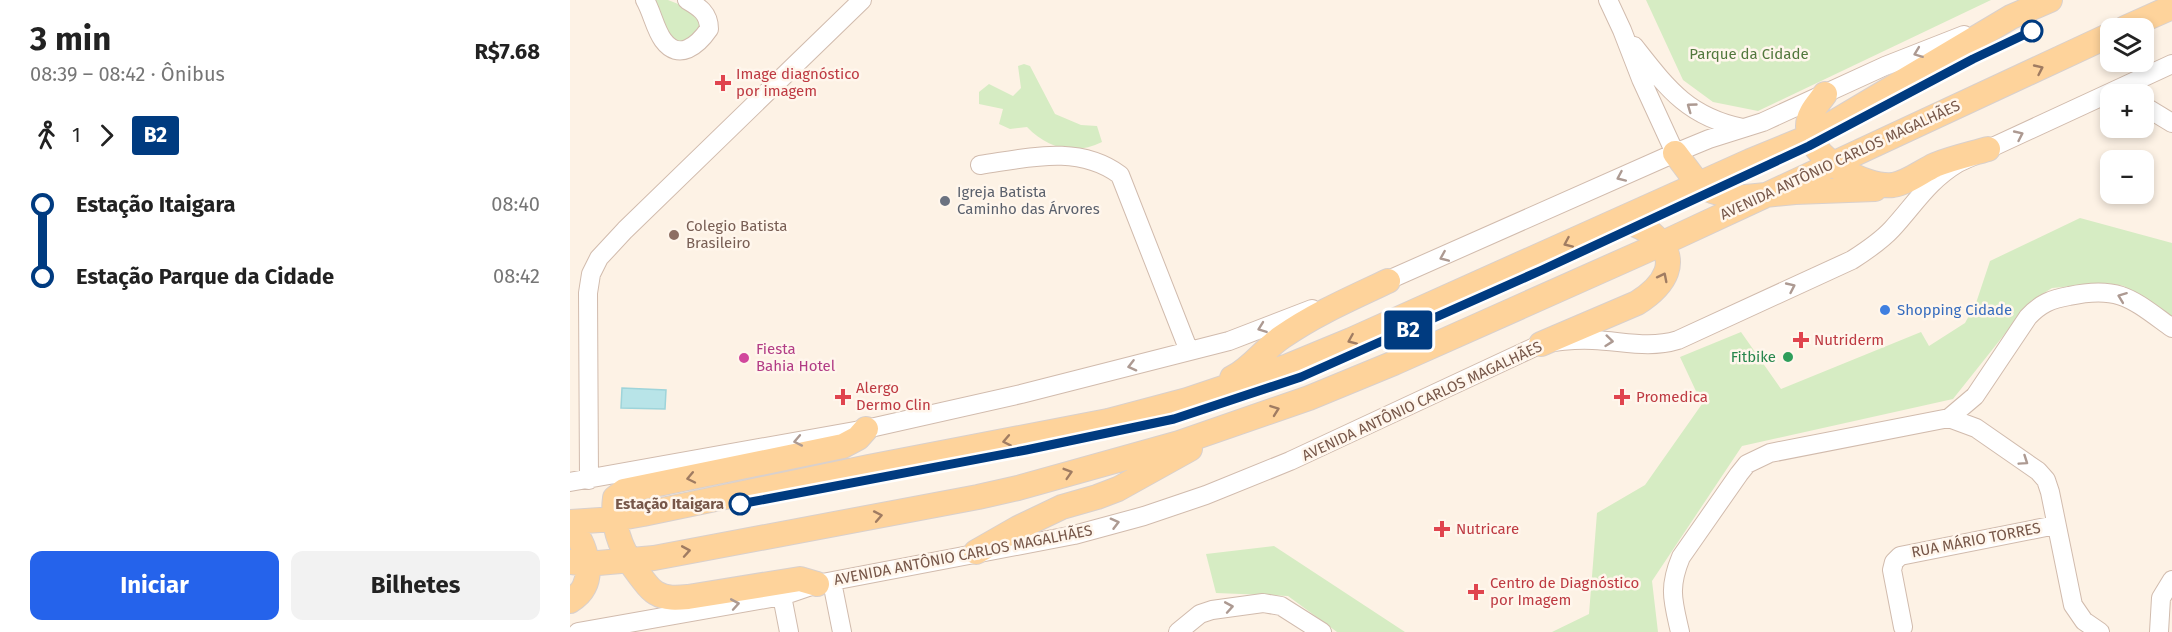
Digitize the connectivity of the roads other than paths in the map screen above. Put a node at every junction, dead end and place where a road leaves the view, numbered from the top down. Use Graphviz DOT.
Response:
graph roads {
  1 [pos="645,0"];
  2 [pos="687,0"];
  3 [pos="862,0"];
  4 [pos="1608,0"];
  5 [pos="2050,0"];
  6 [pos="2172,6"];
  7 [pos="2011,17"];
  8 [pos="2146,18"];
  9 [pos="1622,30"];
  10 [pos="2100,40"];
  11 [pos="2172,64"];
  12 [pos="2132,84"];
  13 [pos="1824,94"];
  14 [pos="2100,100"];
  15 [pos="2154,112"];
  16 [pos="2172,123"];
  17 [pos="1744,129"];
  18 [pos="1811,136"];
  19 [pos="1988,149"];
  20 [pos="1675,153"];
  21 [pos="1833,163"];
  22 [pos="980,165"];
  23 [pos="1699,184"];
  24 [pos="1894,185"];
  25 [pos="1767,194"];
  26 [pos="1621,219"];
  27 [pos="1661,244"];
  28 [pos="1389,281"];
  29 [pos="2172,327"];
  30 [pos="1541,344"];
  31 [pos="1189,351"];
  32 [pos="1975,396"];
  33 [pos="1187,400"];
  34 [pos="1949,418"];
  35 [pos="1234,425"];
  36 [pos="1976,428"];
  37 [pos="866,429"];
  38 [pos="589,480"];
  39 [pos="570,482"];
  40 [pos="615,519"];
  41 [pos="570,522"];
  42 [pos="2056,525"];
  43 [pos="570,528"];
  44 [pos="976,552"];
  45 [pos="629,561"];
  46 [pos="578,563"];
  47 [pos="2172,580"];
  48 [pos="824,583"];
  49 [pos="782,596"];
  50 [pos="570,601"];
  51 [pos="1903,627"];
  52 [pos="578,632"];
  53 [pos="789,632"];
  54 [pos="842,632"];
  55 [pos="1178,632"];
  56 [pos="1322,632"];
  57 [pos="1680,632"];
  58 [pos="2100,632"];
  59 [pos="2159,632"];
  1 -- 2 [label="street"];
  3 -- 38 [label="street"];
  4 -- 9 [label="street"];
  5 -- 7 [label="main road"];
  6 -- 8 [label="main road"];
  7 -- 13 [label="street, one-way"];
  7 -- 18 [label="main road"];
  17 -- 9 [label="street, one-way"];
  9 -- 20 [label="street"];
  21 -- 10 [label="main road, AVENIDA ANTÔNIO CARLOS MAGALHÃES, one-way"];
  11 -- 12 [label="street, AVENIDA ANTÔNIO CARLOS MAGALHÃES"];
  13 -- 17 [label="street"];
  13 -- 18 [label="main road"];
  19 -- 14 [label="street, AVENIDA ANTÔNIO CARLOS MAGALHÃES, one-way"];
  15 -- 16 [label="street"];
  17 -- 20 [label="street"];
  18 -- 21 [label="main road"];
  18 -- 23 [label="main road"];
  19 -- 24 [label="main road"];
  30 -- 19 [label="street, AVENIDA ANTÔNIO CARLOS MAGALHÃES, one-way"];
  20 -- 23 [label="main road"];
  20 -- 28 [label="street, one-way"];
  21 -- 24 [label="main road"];
  21 -- 25 [label="main road, AVENIDA ANTÔNIO CARLOS MAGALHÃES"];
  22 -- 31 [label="street"];
  23 -- 25 [label="main road"];
  23 -- 26 [label="main road"];
  24 -- 25 [label="main road"];
  25 -- 27 [label="main road, AVENIDA ANTÔNIO CARLOS MAGALHÃES"];
  26 -- 27 [label="main road"];
  26 -- 33 [label="main road, one-way"];
  30 -- 27 [label="main road, one-way"];
  35 -- 27 [label="main road, AVENIDA ANTÔNIO CARLOS MAGALHÃES, one-way"];
  28 -- 31 [label="street, one-way"];
  28 -- 33 [label="main road"];
  29 -- 32 [label="street, one-way"];
  44 -- 30 [label="street, AVENIDA ANTÔNIO CARLOS MAGALHÃES, one-way"];
  31 -- 37 [label="street, one-way"];
  32 -- 34 [label="street"];
  32 -- 36 [label="street"];
  33 -- 40 [label="main road, one-way"];
  34 -- 36 [label="street"];
  34 -- 57 [label="street"];
  35 -- 44 [label="main road"];
  45 -- 35 [label="main road, AVENIDA ANTÔNIO CARLOS MAGALHÃES, one-way"];
  36 -- 42 [label="street, one-way"];
  37 -- 38 [label="street, one-way"];
  37 -- 40 [label="main road, one-way"];
  38 -- 39 [label="street"];
  40 -- 41 [label="main road"];
  40 -- 45 [label="main road"];
  42 -- 51 [label="street, RUA MÁRIO TORRES"];
  42 -- 58 [label="street"];
  43 -- 46 [label="main road"];
  44 -- 48 [label="street, AVENIDA ANTÔNIO CARLOS MAGALHÃES"];
  45 -- 46 [label="main road, AVENIDA ANTÔNIO CARLOS MAGALHÃES"];
  45 -- 48 [label="main road"];
  46 -- 50 [label="main road"];
  47 -- 59 [label="street"];
  48 -- 49 [label="street, AVENIDA ANTÔNIO CARLOS MAGALHÃES"];
  48 -- 54 [label="street"];
  52 -- 49 [label="street, AVENIDA ANTÔNIO CARLOS MAGALHÃES, one-way"];
  49 -- 53 [label="street"];
  55 -- 56 [label="street, one-way"];
}
